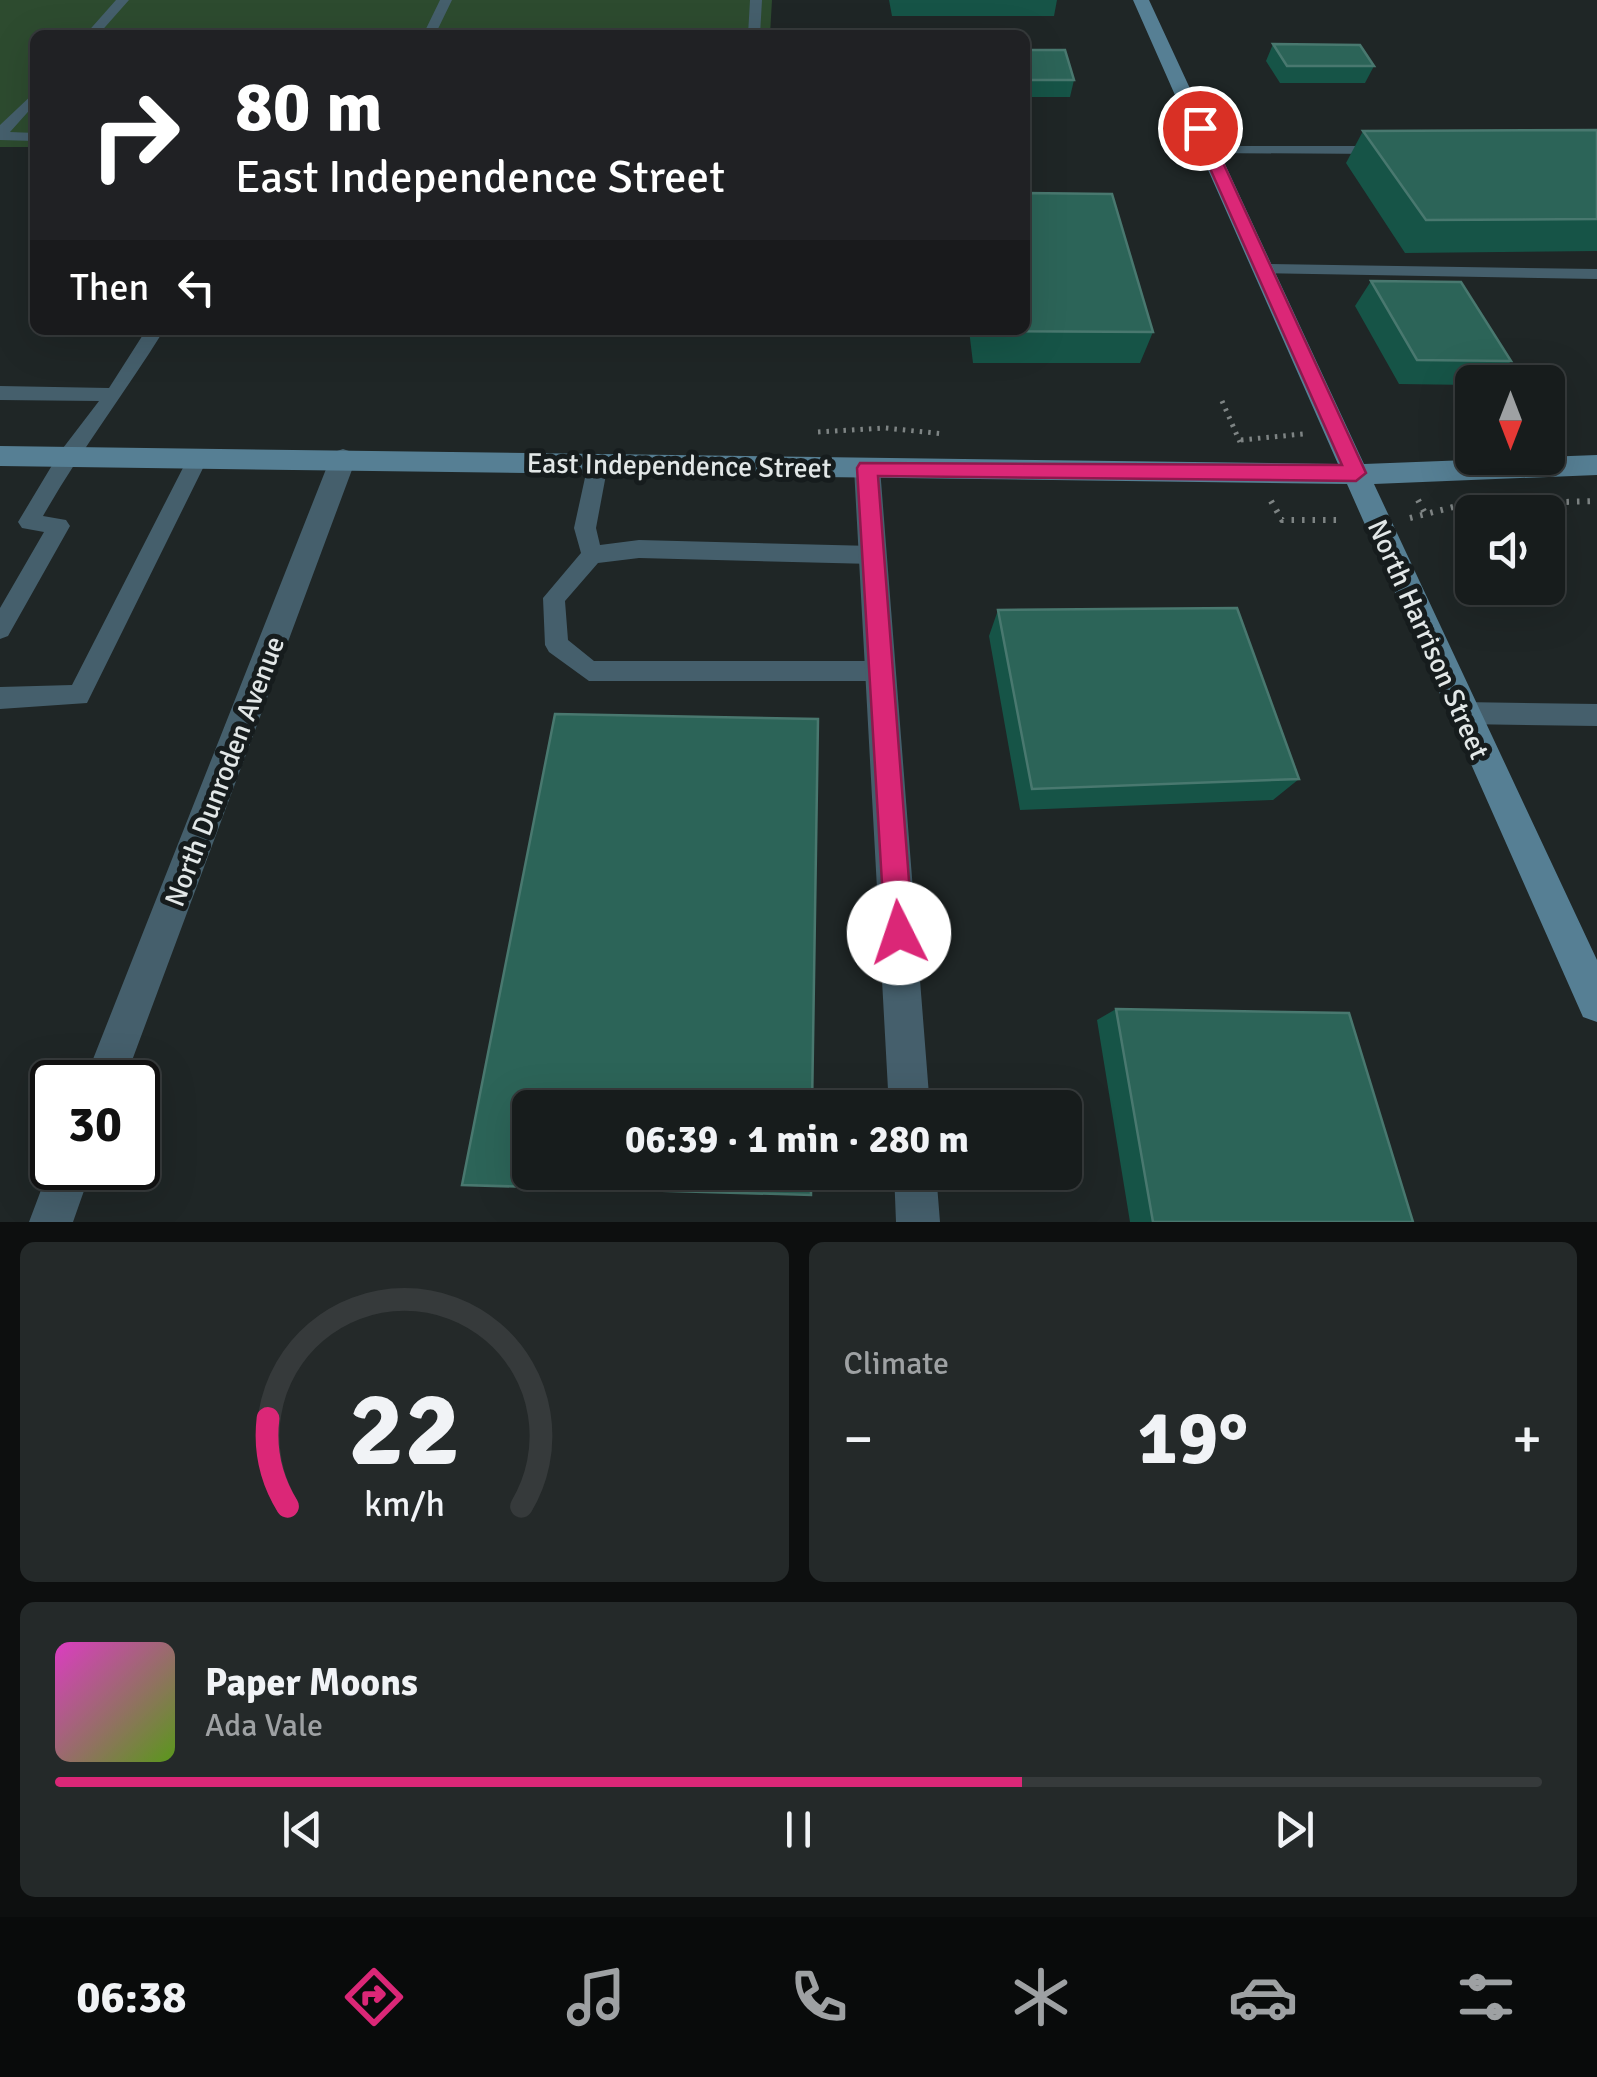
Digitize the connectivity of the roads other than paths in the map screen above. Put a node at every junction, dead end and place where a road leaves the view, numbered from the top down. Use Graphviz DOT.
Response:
graph roads {
  1 [pos="123,0"];
  2 [pos="446,0"];
  3 [pos="756,0"];
  4 [pos="1141,0"];
  5 [pos="96,30"];
  6 [pos="431,30"];
  7 [pos="754,30"];
  8 [pos="30,102"];
  9 [pos="0,136"];
  10 [pos="30,137"];
  11 [pos="1210,150"];
  12 [pos="1390,150"];
  13 [pos="1264,269"];
  14 [pos="1597,274"];
  15 [pos="152,335"];
  16 [pos="0,393"];
  17 [pos="114,395"];
  18 [pos="0,456"];
  19 [pos="67,457"];
  20 [pos="198,458"];
  21 [pos="344,460"];
  22 [pos="598,464"];
  23 [pos="1597,466"];
  24 [pos="867,468"];
  25 [pos="1356,473"];
  26 [pos="592,555"];
  27 [pos="873,555"];
  28 [pos="0,629"];
  29 [pos="881,671"];
  30 [pos="0,698"];
  31 [pos="1461,714"];
  32 [pos="1597,715"];
  33 [pos="1597,1003"];
  34 [pos="112,1060"];
  35 [pos="909,1090"];
  36 [pos="63,1190"];
  37 [pos="916,1190"];
  38 [pos="50,1222"];
  39 [pos="918,1222"];
  1 -- 5 [label="lane"];
  2 -- 6 [label="lane"];
  3 -- 7 [label="lane"];
  4 -- 11 [label="street, North Harrison Street"];
  8 -- 9 [label="lane"];
  9 -- 10 [label="lane"];
  11 -- 12 [label="lane"];
  11 -- 13 [label="street, North Harrison Street"];
  13 -- 14 [label="lane"];
  13 -- 25 [label="street, North Harrison Street"];
  15 -- 17 [label="lane"];
  16 -- 17 [label="lane"];
  17 -- 19 [label="lane"];
  18 -- 19 [label="street, East Independence Street"];
  19 -- 20 [label="street, East Independence Street"];
  19 -- 28 [label="lane"];
  20 -- 21 [label="street, East Independence Street"];
  20 -- 30 [label="lane"];
  21 -- 22 [label="street, East Independence Street"];
  21 -- 34 [label="street, North Dunroden Avenue"];
  22 -- 24 [label="street, East Independence Street"];
  22 -- 26 [label="lane"];
  23 -- 25 [label="street, East Independence Street"];
  24 -- 25 [label="street, East Independence Street"];
  24 -- 27 [label="street"];
  25 -- 31 [label="street, North Harrison Street"];
  26 -- 27 [label="lane"];
  26 -- 29 [label="lane"];
  27 -- 29 [label="street"];
  29 -- 35 [label="street"];
  31 -- 32 [label="lane"];
  31 -- 33 [label="street, North Harrison Street"];
  36 -- 38 [label="street"];
  37 -- 39 [label="street"];
}
